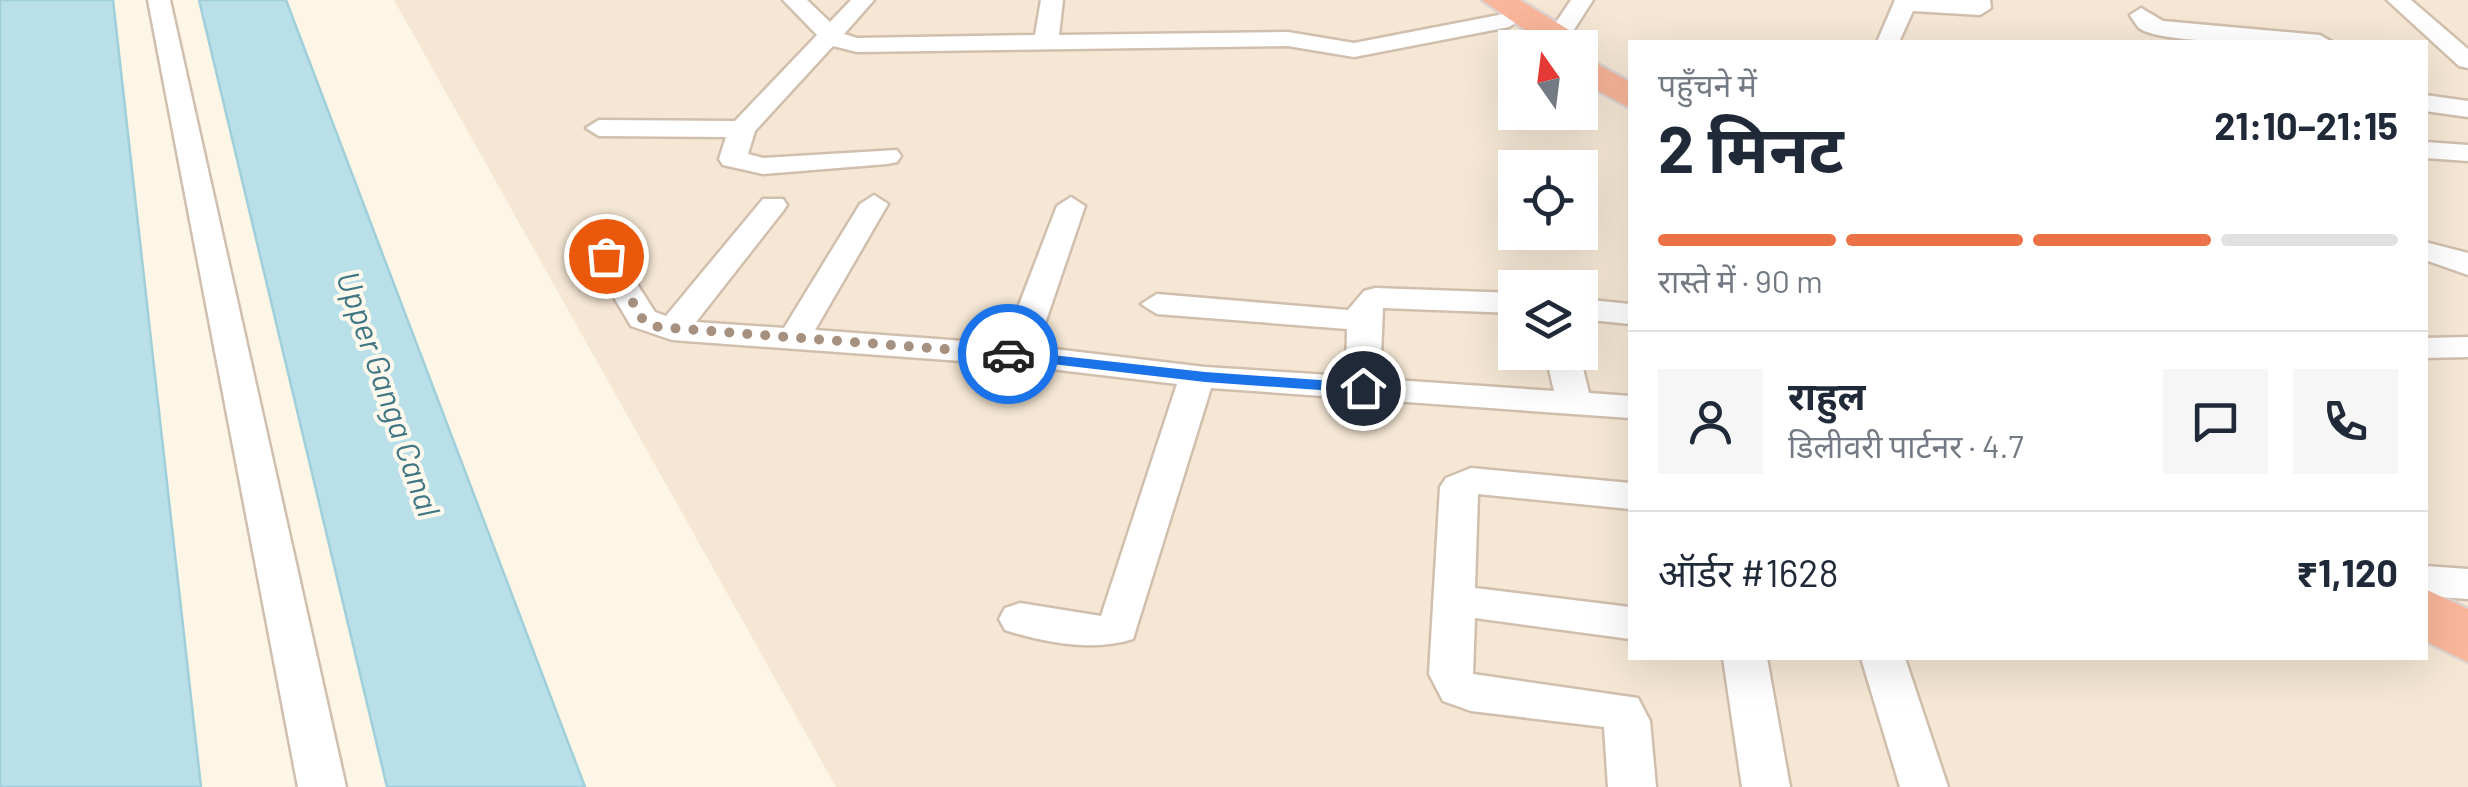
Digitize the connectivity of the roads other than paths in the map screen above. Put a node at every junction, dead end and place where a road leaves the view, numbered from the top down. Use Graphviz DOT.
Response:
graph roads {
  1 [pos="160,0"];
  2 [pos="794,0"];
  3 [pos="862,0"];
  4 [pos="1052,0"];
  5 [pos="1478,0"];
  6 [pos="1582,0"];
  7 [pos="1978,0"];
  8 [pos="2398,0"];
  9 [pos="1504,10"];
  10 [pos="2141,15"];
  11 [pos="1538,30"];
  12 [pos="1572,30"];
  13 [pos="827,34"];
  14 [pos="1889,40"];
  15 [pos="2268,40"];
  16 [pos="1046,42"];
  17 [pos="2428,58"];
  18 [pos="2468,62"];
  19 [pos="1598,64"];
  20 [pos="1598,77"];
  21 [pos="1628,81"];
  22 [pos="2428,82"];
  23 [pos="2468,87"];
  24 [pos="1628,96"];
  25 [pos="2428,103"];
  26 [pos="2468,109"];
  27 [pos="599,128"];
  28 [pos="742,129"];
  29 [pos="2428,150"];
  30 [pos="2468,153"];
  31 [pos="887,156"];
  32 [pos="874,204"];
  33 [pos="773,205"];
  34 [pos="1071,206"];
  35 [pos="2428,251"];
  36 [pos="606,256"];
  37 [pos="2468,266"];
  38 [pos="1498,302"];
  39 [pos="1156,304"];
  40 [pos="1598,311"];
  41 [pos="1628,314"];
  42 [pos="1364,321"];
  43 [pos="672,330"];
  44 [pos="793,340"];
  45 [pos="1016,355"];
  46 [pos="1566,370"];
  47 [pos="1197,376"];
  48 [pos="1363,388"];
  49 [pos="1574,402"];
  50 [pos="1628,407"];
  51 [pos="1628,496"];
  52 [pos="2428,584"];
  53 [pos="2468,584"];
  54 [pos="2428,586"];
  55 [pos="1454,600"];
  56 [pos="2428,614"];
  57 [pos="2468,614"];
  58 [pos="1020,618"];
  59 [pos="1628,623"];
  60 [pos="2468,639"];
  61 [pos="1745,660"];
  62 [pos="1884,660"];
  63 [pos="322,787"];
  64 [pos="1632,787"];
  65 [pos="1766,787"];
  66 [pos="1924,787"];
  1 -- 63 [label="street"];
  2 -- 13 [label="street"];
  3 -- 13 [label="street"];
  4 -- 16 [label="street"];
  5 -- 9 [label="highway"];
  6 -- 12 [label="street"];
  7 -- 14 [label="street"];
  8 -- 18 [label="street"];
  9 -- 11 [label="highway"];
  9 -- 16 [label="street"];
  10 -- 15 [label="street"];
  13 -- 16 [label="street"];
  13 -- 28 [label="street"];
  17 -- 18 [label="street"];
  19 -- 21 [label="highway"];
  20 -- 24 [label="highway"];
  22 -- 23 [label="street"];
  25 -- 26 [label="street"];
  27 -- 28 [label="street"];
  28 -- 31 [label="street"];
  29 -- 30 [label="street"];
  32 -- 44 [label="street"];
  33 -- 43 [label="street"];
  34 -- 45 [label="street"];
  35 -- 37 [label="street"];
  36 -- 43 [label="street"];
  38 -- 42 [label="street"];
  39 -- 42 [label="street"];
  40 -- 41 [label="street"];
  42 -- 48 [label="street"];
  43 -- 44 [label="street"];
  44 -- 45 [label="street"];
  45 -- 47 [label="street"];
  46 -- 49 [label="street"];
  47 -- 48 [label="street"];
  47 -- 58 [label="street"];
  48 -- 49 [label="street"];
  49 -- 50 [label="street"];
  51 -- 55 [label="street"];
  52 -- 53 [label="street"];
  54 -- 57 [label="highway"];
  55 -- 59 [label="street"];
  55 -- 64 [label="street"];
  56 -- 60 [label="highway"];
  61 -- 65 [label="street"];
  62 -- 66 [label="street"];
}
